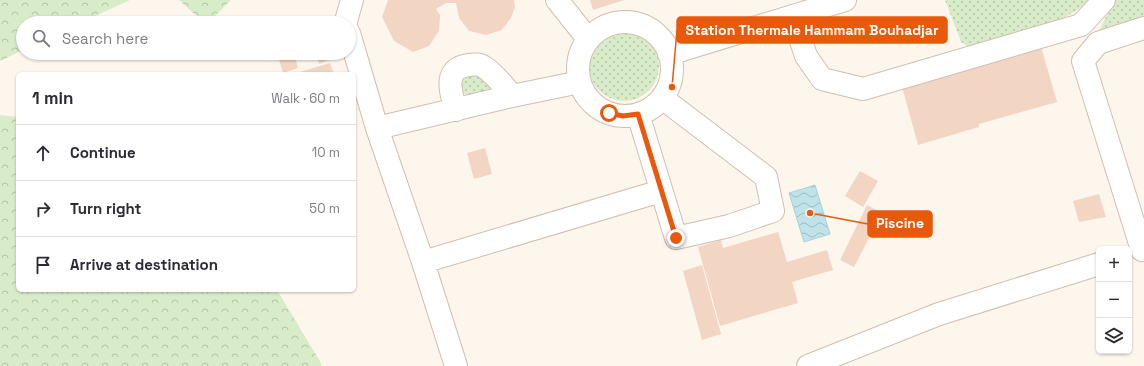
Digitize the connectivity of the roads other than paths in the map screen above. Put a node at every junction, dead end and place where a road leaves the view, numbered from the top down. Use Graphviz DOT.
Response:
graph roads {
  1 [pos="352,0"];
  2 [pos="557,0"];
  3 [pos="845,0"];
  4 [pos="1104,0"];
  5 [pos="347,16"];
  6 [pos="793,16"];
  7 [pos="1144,28"];
  8 [pos="588,39"];
  9 [pos="670,54"];
  10 [pos="356,57"];
  11 [pos="580,82"];
  12 [pos="512,96"];
  13 [pos="662,98"];
  14 [pos="456,110"];
  15 [pos="638,114"];
  16 [pos="377,128"];
  17 [pos="661,192"];
  18 [pos="1138,251"];
  19 [pos="423,262"];
  20 [pos="1096,265"];
  21 [pos="456,366"];
  22 [pos="808,366"];
  1 -- 5 [label="street"];
  2 -- 8 [label="street"];
  3 -- 6 [label="street"];
  4 -- 6 [label="street"];
  6 -- 9 [label="street"];
  7 -- 18 [label="street"];
  8 -- 9 [label="street"];
  8 -- 11 [label="street"];
  9 -- 13 [label="street"];
  10 -- 16 [label="street"];
  11 -- 12 [label="street"];
  11 -- 15 [label="street"];
  12 -- 14 [label="street"];
  12 -- 14 [label="street"];
  13 -- 15 [label="street"];
  13 -- 17 [label="street"];
  14 -- 16 [label="street"];
  15 -- 17 [label="street"];
  16 -- 19 [label="street"];
  17 -- 19 [label="street"];
  19 -- 21 [label="street"];
  20 -- 22 [label="street"];
}
